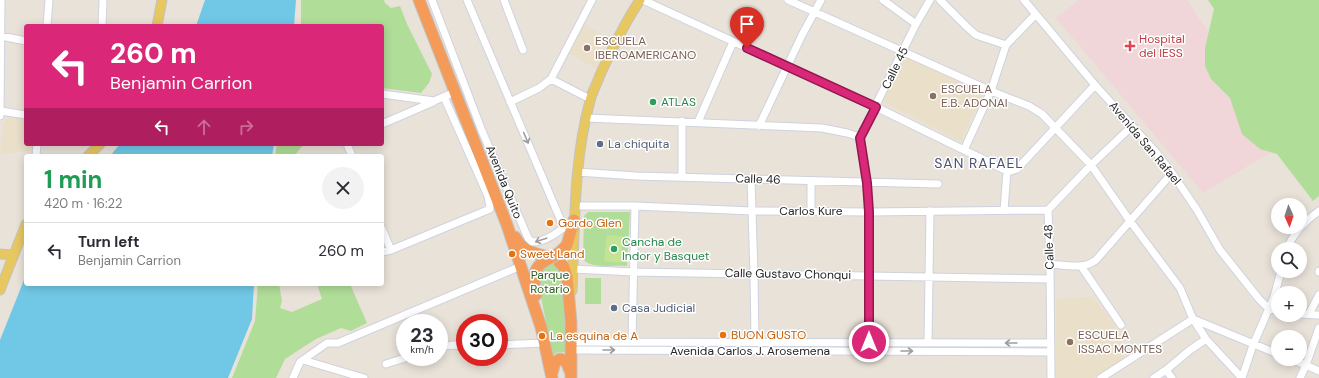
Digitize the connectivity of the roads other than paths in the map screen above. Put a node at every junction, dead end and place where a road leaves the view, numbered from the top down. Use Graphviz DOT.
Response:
graph roads {
  1 [pos="1,0"];
  2 [pos="49,0"];
  3 [pos="103,0"];
  4 [pos="162,0"];
  5 [pos="419,0"];
  6 [pos="432,0"];
  7 [pos="467,0"];
  8 [pos="504,0"];
  9 [pos="592,0"];
  10 [pos="640,0"];
  11 [pos="643,0"];
  12 [pos="788,0"];
  13 [pos="821,0"];
  14 [pos="883,0"];
  15 [pos="930,0"];
  16 [pos="940,0"];
  17 [pos="1018,0"];
  18 [pos="1024,0"];
  19 [pos="814,13"];
  20 [pos="1035,15"];
  21 [pos="47,24"];
  22 [pos="102,24"];
  23 [pos="157,24"];
  24 [pos="916,24"];
  25 [pos="1,36"];
  26 [pos="24,41"];
  27 [pos="733,42"];
  28 [pos="1006,45"];
  29 [pos="523,50"];
  30 [pos="903,52"];
  31 [pos="787,66"];
  32 [pos="551,79"];
  33 [pos="1096,85"];
  34 [pos="991,91"];
  35 [pos="455,92"];
  36 [pos="384,94"];
  37 [pos="444,97"];
  38 [pos="590,99"];
  39 [pos="434,101"];
  40 [pos="510,102"];
  41 [pos="876,107"];
  42 [pos="0,114"];
  43 [pos="24,115"];
  44 [pos="586,118"];
  45 [pos="682,121"];
  46 [pos="698,122"];
  47 [pos="384,123"];
  48 [pos="759,126"];
  49 [pos="1132,126"];
  50 [pos="1055,127"];
  51 [pos="860,138"];
  52 [pos="964,150"];
  53 [pos="1091,165"];
  54 [pos="1007,171"];
  55 [pos="577,172"];
  56 [pos="1172,173"];
  57 [pos="682,177"];
  58 [pos="751,179"];
  59 [pos="811,181"];
  60 [pos="867,183"];
  61 [pos="938,184"];
  62 [pos="575,206"];
  63 [pos="635,206"];
  64 [pos="1004,210"];
  65 [pos="1048,210"];
  66 [pos="752,211"];
  67 [pos="811,211"];
  68 [pos="930,211"];
  69 [pos="1319,211"];
  70 [pos="869,212"];
  71 [pos="1309,218"];
  72 [pos="574,220"];
  73 [pos="1319,220"];
  74 [pos="1130,221"];
  75 [pos="523,228"];
  76 [pos="564,228"];
  77 [pos="24,229"];
  78 [pos="510,229"];
  79 [pos="384,234"];
  80 [pos="1290,242"];
  81 [pos="391,250"];
  82 [pos="384,252"];
  83 [pos="0,254"];
  84 [pos="13,255"];
  85 [pos="559,257"];
  86 [pos="545,258"];
  87 [pos="1050,264"];
  88 [pos="521,266"];
  89 [pos="1081,266"];
  90 [pos="573,269"];
  91 [pos="633,272"];
  92 [pos="754,274"];
  93 [pos="869,275"];
  94 [pos="929,276"];
  95 [pos="1279,278"];
  96 [pos="1050,279"];
  97 [pos="0,290"];
  98 [pos="1319,295"];
  99 [pos="1268,308"];
  100 [pos="1271,309"];
  101 [pos="1309,314"];
  102 [pos="1319,315"];
  103 [pos="1194,319"];
  104 [pos="571,322"];
  105 [pos="1121,325"];
  106 [pos="541,327"];
  107 [pos="1319,328"];
  108 [pos="1206,339"];
  109 [pos="632,342"];
  110 [pos="754,342"];
  111 [pos="869,342"];
  112 [pos="545,343"];
  113 [pos="928,343"];
  114 [pos="1050,343"];
  115 [pos="1253,344"];
  116 [pos="508,345"];
  117 [pos="570,346"];
  118 [pos="869,351"];
  119 [pos="1271,351"];
  120 [pos="1050,352"];
  121 [pos="303,360"];
  122 [pos="396,361"];
  123 [pos="1307,362"];
  124 [pos="386,364"];
  125 [pos="1307,365"];
  126 [pos="1306,366"];
  127 [pos="1166,370"];
  128 [pos="1319,371"];
  129 [pos="552,377"];
  130 [pos="571,377"];
  131 [pos="292,378"];
  132 [pos="364,378"];
  133 [pos="1050,378"];
  134 [pos="1101,378"];
  135 [pos="1154,378"];
  136 [pos="1172,378"];
  137 [pos="1242,378"];
  138 [pos="1300,378"];
  1 -- 25 [label="street"];
  2 -- 21 [label="street"];
  3 -- 22 [label="street"];
  4 -- 23 [label="main road"];
  5 -- 35 [label="highway, Avenida Quito"];
  6 -- 75 [label="street"];
  7 -- 40 [label="street"];
  8 -- 29 [label="street"];
  9 -- 32 [label="street"];
  10 -- 38 [label="main road"];
  11 -- 27 [label="street"];
  12 -- 19 [label="street"];
  13 -- 19 [label="street"];
  14 -- 24 [label="street"];
  15 -- 24 [label="street, Calle 45"];
  16 -- 28 [label="street"];
  17 -- 20 [label="street, Avenida San Rafael"];
  18 -- 20 [label="street, Avenida San Rafael"];
  19 -- 30 [label="street"];
  19 -- 31 [label="street"];
  20 -- 28 [label="street"];
  20 -- 33 [label="street, Avenida San Rafael"];
  24 -- 30 [label="street, Calle 45"];
  25 -- 26 [label="street"];
  25 -- 42 [label="street"];
  27 -- 31 [label="street"];
  27 -- 46 [label="street"];
  28 -- 34 [label="street"];
  30 -- 34 [label="street"];
  30 -- 41 [label="street, Calle 45"];
  31 -- 41 [label="street"];
  31 -- 48 [label="street"];
  32 -- 38 [label="street"];
  32 -- 40 [label="street"];
  33 -- 49 [label="street, Avenida San Rafael"];
  33 -- 50 [label="street"];
  34 -- 50 [label="street"];
  34 -- 52 [label="street"];
  35 -- 37 [label="street"];
  35 -- 78 [label="highway, Avenida Quito"];
  36 -- 39 [label="street"];
  37 -- 39 [label="street"];
  37 -- 81 [label="street"];
  38 -- 44 [label="main road"];
  39 -- 47 [label="street"];
  40 -- 76 [label="street, one-way"];
  41 -- 51 [label="street, Calle 45"];
  41 -- 52 [label="street"];
  42 -- 43 [label="street"];
  44 -- 45 [label="street"];
  44 -- 55 [label="main road"];
  45 -- 46 [label="street"];
  45 -- 57 [label="street"];
  46 -- 48 [label="street"];
  48 -- 51 [label="street"];
  49 -- 53 [label="street, Calle 48"];
  49 -- 56 [label="street, Avenida San Rafael"];
  50 -- 53 [label="street"];
  50 -- 54 [label="street"];
  51 -- 60 [label="street"];
  52 -- 54 [label="street"];
  53 -- 65 [label="street, Calle 48"];
  53 -- 74 [label="street"];
  54 -- 64 [label="street"];
  55 -- 57 [label="street, Calle 46"];
  55 -- 62 [label="main road"];
  56 -- 74 [label="street"];
  56 -- 99 [label="street, Avenida San Rafael"];
  57 -- 58 [label="street, Calle 46"];
  58 -- 59 [label="street, Calle 46"];
  58 -- 66 [label="street"];
  59 -- 60 [label="street, Calle 46"];
  59 -- 67 [label="street"];
  60 -- 61 [label="street, Calle 46"];
  60 -- 70 [label="street"];
  62 -- 63 [label="street, Carlos Kure"];
  62 -- 72 [label="main road"];
  63 -- 66 [label="street, Carlos Kure"];
  63 -- 91 [label="street"];
  64 -- 65 [label="street, Carlos Kure"];
  64 -- 68 [label="street, Carlos Kure"];
  65 -- 87 [label="street, Calle 48"];
  66 -- 67 [label="street, Carlos Kure"];
  66 -- 92 [label="street"];
  67 -- 70 [label="street, Carlos Kure"];
  68 -- 70 [label="street, Carlos Kure"];
  68 -- 94 [label="street"];
  69 -- 71 [label="street"];
  70 -- 93 [label="street"];
  71 -- 73 [label="street"];
  71 -- 80 [label="street"];
  72 -- 76 [label="street"];
  72 -- 85 [label="highway"];
  72 -- 90 [label="main road"];
  74 -- 89 [label="street"];
  74 -- 103 [label="street"];
  76 -- 75 [label="street, one-way"];
  75 -- 78 [label="street"];
  77 -- 84 [label="main road"];
  78 -- 86 [label="highway"];
  78 -- 88 [label="highway, Avenida Quito"];
  79 -- 81 [label="street"];
  81 -- 82 [label="street"];
  83 -- 84 [label="main road"];
  84 -- 97 [label="main road"];
  85 -- 86 [label="highway, bridge"];
  85 -- 104 [label="highway"];
  86 -- 106 [label="highway"];
  87 -- 89 [label="street"];
  87 -- 96 [label="street, Calle 48"];
  88 -- 106 [label="highway, Avenida Quito"];
  88 -- 121 [label="street"];
  89 -- 105 [label="street"];
  90 -- 91 [label="street, Calle Gustavo Chonqui"];
  90 -- 104 [label="main road"];
  91 -- 92 [label="street, Calle Gustavo Chonqui"];
  91 -- 109 [label="street"];
  92 -- 93 [label="street, Calle Gustavo Chonqui"];
  92 -- 110 [label="street"];
  93 -- 94 [label="street, Calle Gustavo Chonqui"];
  93 -- 111 [label="street"];
  94 -- 96 [label="street, Calle Gustavo Chonqui"];
  94 -- 113 [label="street"];
  95 -- 99 [label="street"];
  96 -- 114 [label="street, Calle 48"];
  98 -- 101 [label="street"];
  99 -- 100 [label="street"];
  99 -- 115 [label="street"];
  101 -- 102 [label="street"];
  103 -- 108 [label="street"];
  103 -- 115 [label="street"];
  103 -- 134 [label="street"];
  104 -- 117 [label="highway"];
  106 -- 112 [label="highway, Avenida Quito"];
  107 -- 123 [label="street"];
  108 -- 127 [label="street"];
  108 -- 137 [label="street"];
  109 -- 110 [label="street, Avenida Carlos J. Arosemena"];
  109 -- 117 [label="street, Avenida Carlos J. Arosemena"];
  110 -- 111 [label="street, Avenida Carlos J. Arosemena"];
  111 -- 113 [label="street, Avenida Carlos J. Arosemena"];
  111 -- 118 [label="street"];
  112 -- 116 [label="street"];
  112 -- 129 [label="highway, Avenida Quito"];
  114 -- 113 [label="street, Avenida Carlos J. Arosemena, one-way"];
  114 -- 120 [label="street, Calle 48"];
  115 -- 119 [label="street"];
  115 -- 137 [label="street"];
  117 -- 118 [label="street, Avenida Carlos J. Arosemena, one-way"];
  117 -- 130 [label="highway"];
  118 -- 120 [label="street, Avenida Carlos J. Arosemena, one-way"];
  120 -- 133 [label="street, Calle 48"];
  121 -- 131 [label="street"];
  121 -- 132 [label="street"];
  122 -- 124 [label="street"];
  125 -- 128 [label="street"];
  126 -- 138 [label="street"];
  127 -- 135 [label="street"];
  127 -- 136 [label="street"];
  129 -- 130 [label="highway"];
}
